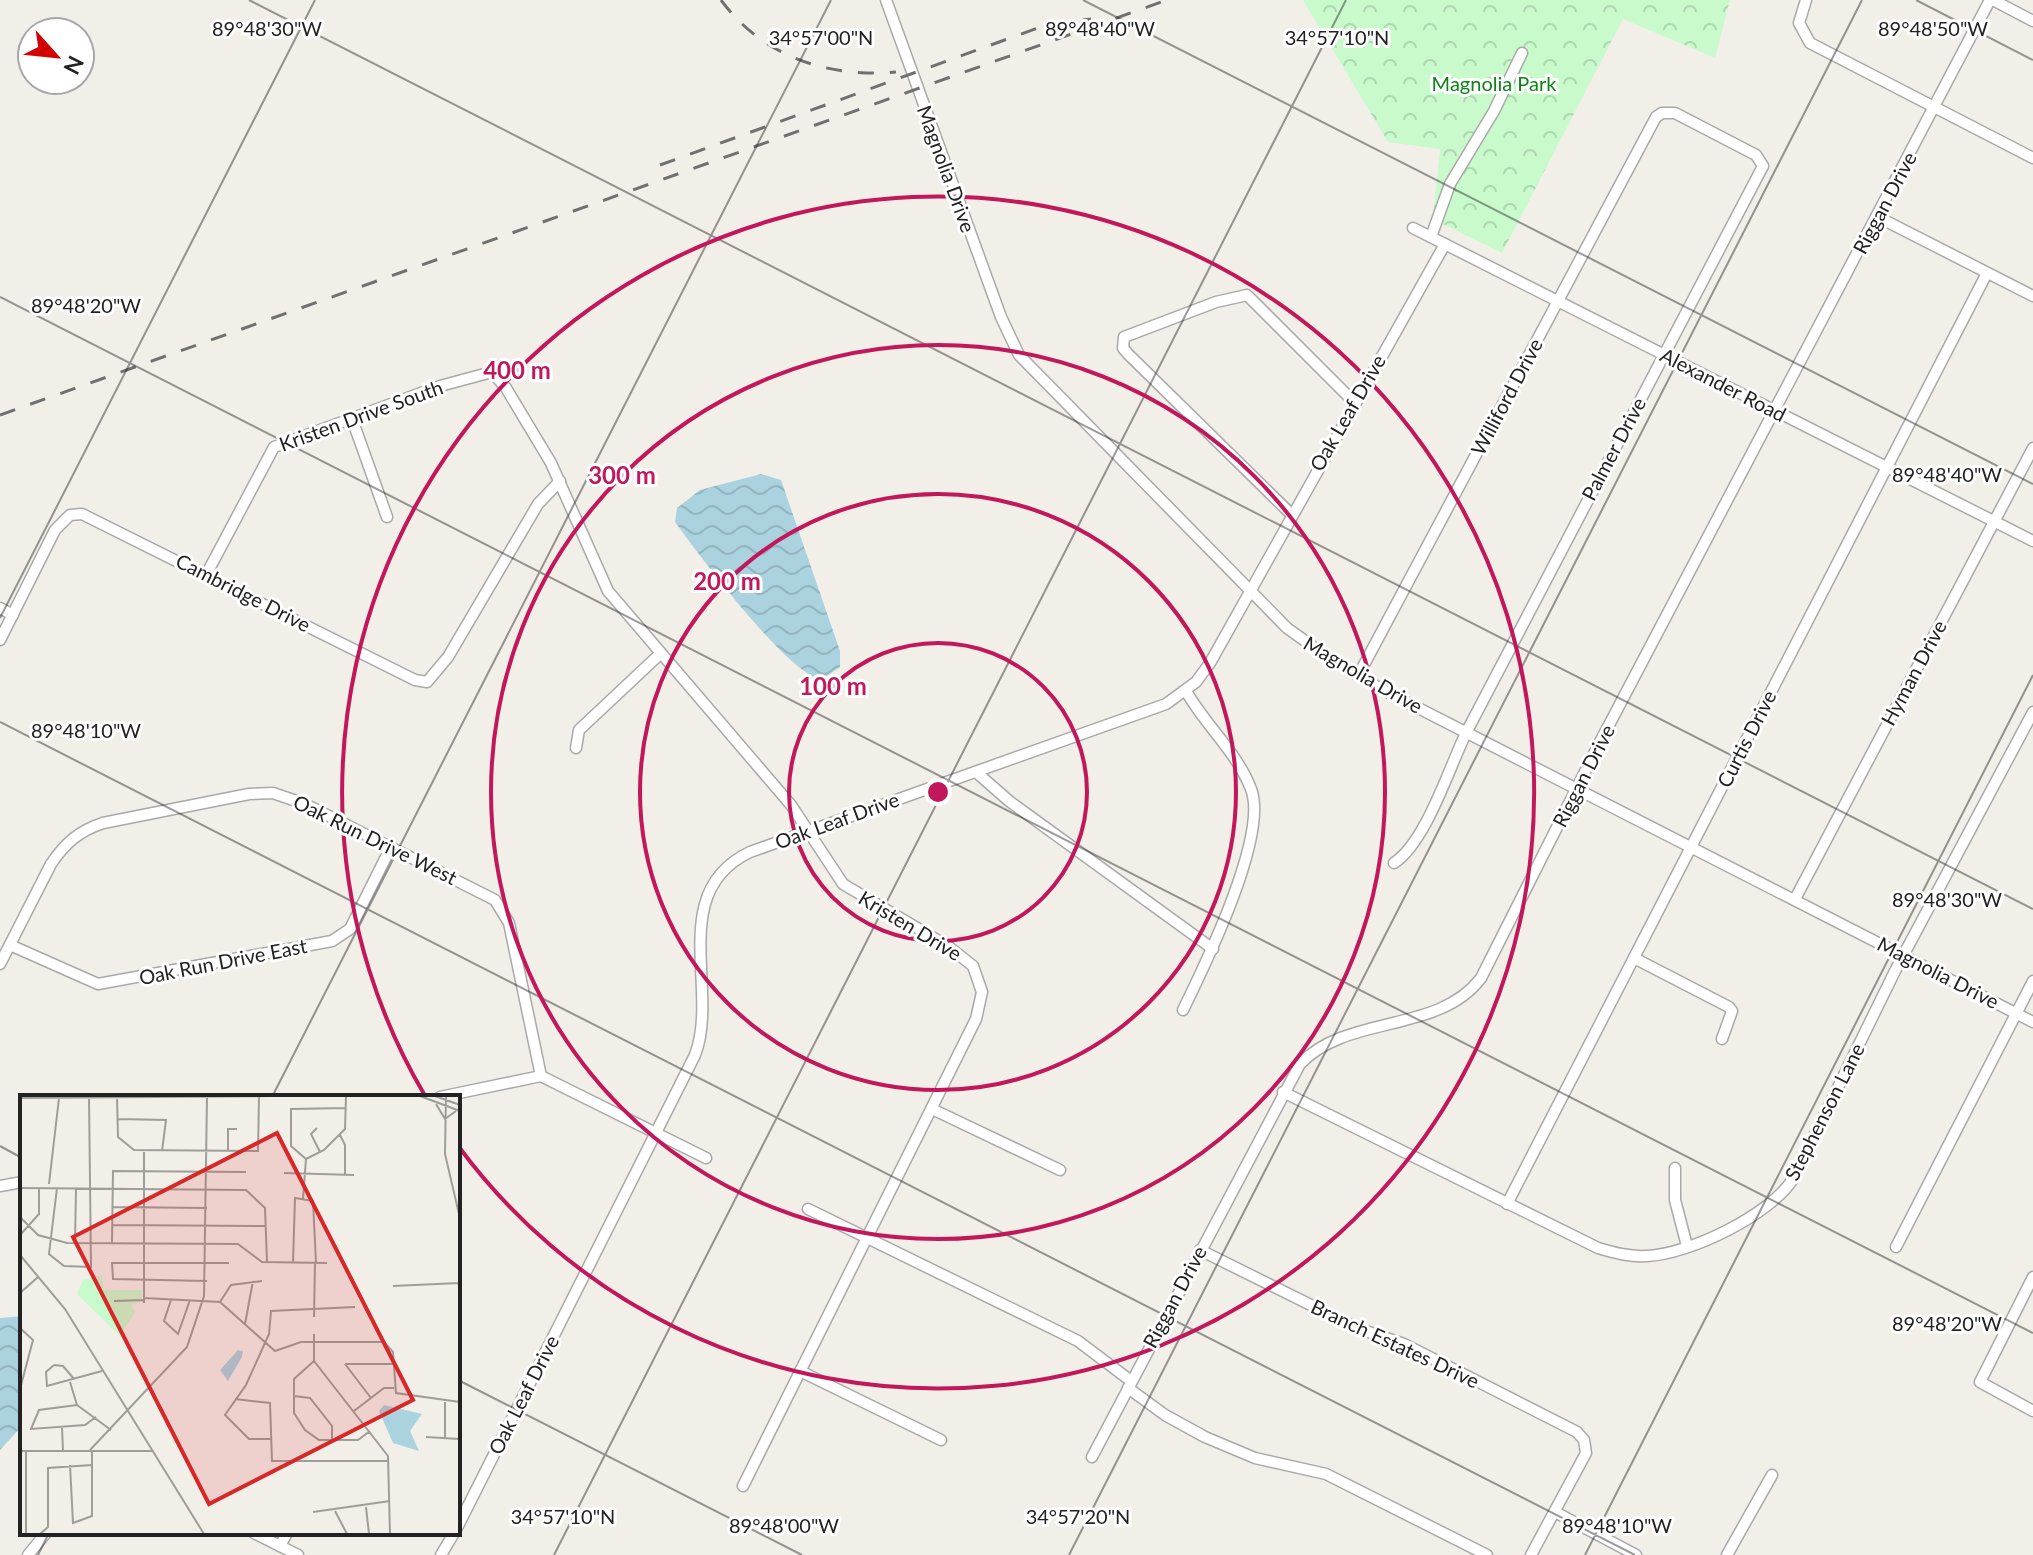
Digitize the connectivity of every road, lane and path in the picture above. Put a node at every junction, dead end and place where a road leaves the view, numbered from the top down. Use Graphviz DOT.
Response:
graph roads {
  1 [pos="886,0"];
  2 [pos="1806,0"];
  3 [pos="1992,0"];
  4 [pos="2033,21"];
  5 [pos="1522,53"];
  6 [pos="1935,109"];
  7 [pos="2033,158"];
  8 [pos="1763,166"];
  9 [pos="1878,217"];
  10 [pos="1413,228"];
  11 [pos="1431,237"];
  12 [pos="1445,244"];
  13 [pos="1987,273"];
  14 [pos="2033,296"];
  15 [pos="1558,301"];
  16 [pos="1664,355"];
  17 [pos="494,374"];
  18 [pos="1354,402"];
  19 [pos="1775,411"];
  20 [pos="352,419"];
  21 [pos="2033,448"];
  22 [pos="1887,467"];
  23 [pos="560,481"];
  24 [pos="1291,514"];
  25 [pos="387,517"];
  26 [pos="1994,521"];
  27 [pos="2033,541"];
  28 [pos="206,575"];
  29 [pos="1249,590"];
  30 [pos="0,608"];
  31 [pos="13,615"];
  32 [pos="0,640"];
  33 [pos="660,654"];
  34 [pos="1358,676"];
  35 [pos="1186,691"];
  36 [pos="2033,712"];
  37 [pos="1466,733"];
  38 [pos="576,748"];
  39 [pos="976,772"];
  40 [pos="1576,789"];
  41 [pos="810,831"];
  42 [pos="391,847"];
  43 [pos="1691,847"];
  44 [pos="1394,863"];
  45 [pos="1795,899"];
  46 [pos="10,945"];
  47 [pos="1213,949"];
  48 [pos="1904,955"];
  49 [pos="1634,958"];
  50 [pos="0,964"];
  51 [pos="2033,981"];
  52 [pos="1183,1010"];
  53 [pos="2016,1013"];
  54 [pos="2033,1022"];
  55 [pos="1722,1039"];
  56 [pos="541,1076"];
  57 [pos="1283,1092"];
  58 [pos="450,1095"];
  59 [pos="932,1109"];
  60 [pos="656,1133"];
  61 [pos="706,1158"];
  62 [pos="1675,1168"];
  63 [pos="1060,1170"];
  64 [pos="20,1182"];
  65 [pos="0,1186"];
  66 [pos="1507,1204"];
  67 [pos="808,1209"];
  68 [pos="868,1238"];
  69 [pos="1687,1246"];
  70 [pos="1896,1247"];
  71 [pos="1200,1250"];
  72 [pos="2033,1277"];
  73 [pos="800,1371"];
  74 [pos="1130,1384"];
  75 [pos="2033,1411"];
  76 [pos="941,1440"];
  77 [pos="1092,1457"];
  78 [pos="1772,1475"];
  79 [pos="743,1486"];
  80 [pos="1555,1512"];
  81 [pos="460,1522"];
  82 [pos="44,1535"];
  83 [pos="258,1535"];
  84 [pos="286,1535"];
  85 [pos="453,1535"];
  86 [pos="280,1546"];
  87 [pos="28,1555"];
  88 [pos="298,1555"];
  89 [pos="441,1555"];
  90 [pos="1487,1555"];
  91 [pos="1531,1555"];
  92 [pos="1636,1555"];
  93 [pos="1727,1555"];
  1 -- 29 [label="street, Magnolia Drive"];
  2 -- 6 [label="street"];
  3 -- 4 [label="street"];
  3 -- 6 [label="street, Riggan Drive"];
  5 -- 11 [label="street"];
  6 -- 7 [label="street"];
  6 -- 9 [label="street, Riggan Drive"];
  8 -- 15 [label="street, Williford Drive"];
  8 -- 16 [label="street, Palmer Drive"];
  9 -- 13 [label="street"];
  9 -- 19 [label="street, Riggan Drive"];
  10 -- 11 [label="street, Alexander Road"];
  11 -- 12 [label="street, Alexander Road"];
  12 -- 15 [label="street, Alexander Road"];
  12 -- 18 [label="street, Oak Leaf Drive"];
  13 -- 14 [label="street"];
  13 -- 22 [label="street, Curtis Drive"];
  15 -- 16 [label="street, Alexander Road"];
  15 -- 34 [label="street, Williford Drive"];
  16 -- 19 [label="street, Alexander Road"];
  16 -- 37 [label="street, Palmer Drive"];
  17 -- 20 [label="street, Kristen Drive South"];
  17 -- 23 [label="street, Kristen Drive"];
  18 -- 24 [label="street, Oak Leaf Drive"];
  18 -- 24 [label="street"];
  19 -- 22 [label="street, Alexander Road"];
  19 -- 40 [label="street, Riggan Drive"];
  20 -- 25 [label="street"];
  20 -- 28 [label="street, Kristen Drive South"];
  21 -- 26 [label="street, Hyman Drive"];
  22 -- 26 [label="street, Alexander Road"];
  22 -- 43 [label="street, Curtis Drive"];
  23 -- 28 [label="street, Cambridge Drive"];
  23 -- 33 [label="street, Kristen Drive"];
  24 -- 29 [label="street, Oak Leaf Drive"];
  26 -- 27 [label="street, Alexander Road"];
  26 -- 45 [label="street, Hyman Drive"];
  28 -- 31 [label="street, Cambridge Drive"];
  29 -- 34 [label="street, Magnolia Drive"];
  29 -- 35 [label="street, Oak Leaf Drive"];
  30 -- 31 [label="street"];
  31 -- 32 [label="street"];
  33 -- 38 [label="street"];
  33 -- 41 [label="street, Kristen Drive"];
  34 -- 37 [label="street, Magnolia Drive"];
  35 -- 39 [label="street, Oak Leaf Drive"];
  35 -- 47 [label="street"];
  36 -- 48 [label="street, Stephenson Lane"];
  37 -- 40 [label="street, Magnolia Drive"];
  37 -- 44 [label="street, Palmer Drive"];
  39 -- 41 [label="street, Oak Leaf Drive"];
  39 -- 47 [label="street"];
  40 -- 43 [label="street, Magnolia Drive"];
  40 -- 57 [label="street, Riggan Drive"];
  41 -- 59 [label="street, Kristen Drive"];
  41 -- 60 [label="street, Oak Leaf Drive"];
  42 -- 46 [label="street, Oak Run Drive East"];
  42 -- 46 [label="street, Oak Run Drive West"];
  42 -- 56 [label="street, Oak Run Drive West"];
  43 -- 45 [label="street, Magnolia Drive"];
  43 -- 49 [label="street, Curtis Drive"];
  45 -- 48 [label="street, Magnolia Drive"];
  46 -- 50 [label="street"];
  47 -- 52 [label="street"];
  48 -- 53 [label="street, Magnolia Drive"];
  48 -- 69 [label="street, Stephenson Lane"];
  49 -- 55 [label="street"];
  49 -- 66 [label="street, Curtis Drive"];
  51 -- 53 [label="street"];
  53 -- 54 [label="street, Magnolia Drive"];
  53 -- 70 [label="street"];
  56 -- 58 [label="street"];
  56 -- 60 [label="street"];
  57 -- 66 [label="street, Stephenson Lane"];
  57 -- 71 [label="street, Riggan Drive"];
  59 -- 63 [label="street"];
  59 -- 68 [label="street, Kristen Drive"];
  60 -- 61 [label="street"];
  60 -- 81 [label="street, Oak Leaf Drive"];
  62 -- 69 [label="street"];
  64 -- 65 [label="street"];
  66 -- 69 [label="street, Stephenson Lane"];
  67 -- 68 [label="street"];
  68 -- 73 [label="street, Kristen Drive"];
  68 -- 74 [label="street"];
  71 -- 74 [label="street, Riggan Drive"];
  71 -- 80 [label="street, Branch Estates Drive"];
  72 -- 75 [label="street"];
  73 -- 76 [label="street"];
  73 -- 79 [label="street, Kristen Drive"];
  74 -- 77 [label="street, Riggan Drive"];
  74 -- 90 [label="street"];
  78 -- 93 [label="street"];
  80 -- 91 [label="street"];
  80 -- 92 [label="street"];
  82 -- 87 [label="street"];
  83 -- 86 [label="street"];
  84 -- 86 [label="street"];
  85 -- 89 [label="street"];
  86 -- 88 [label="street"];
}
